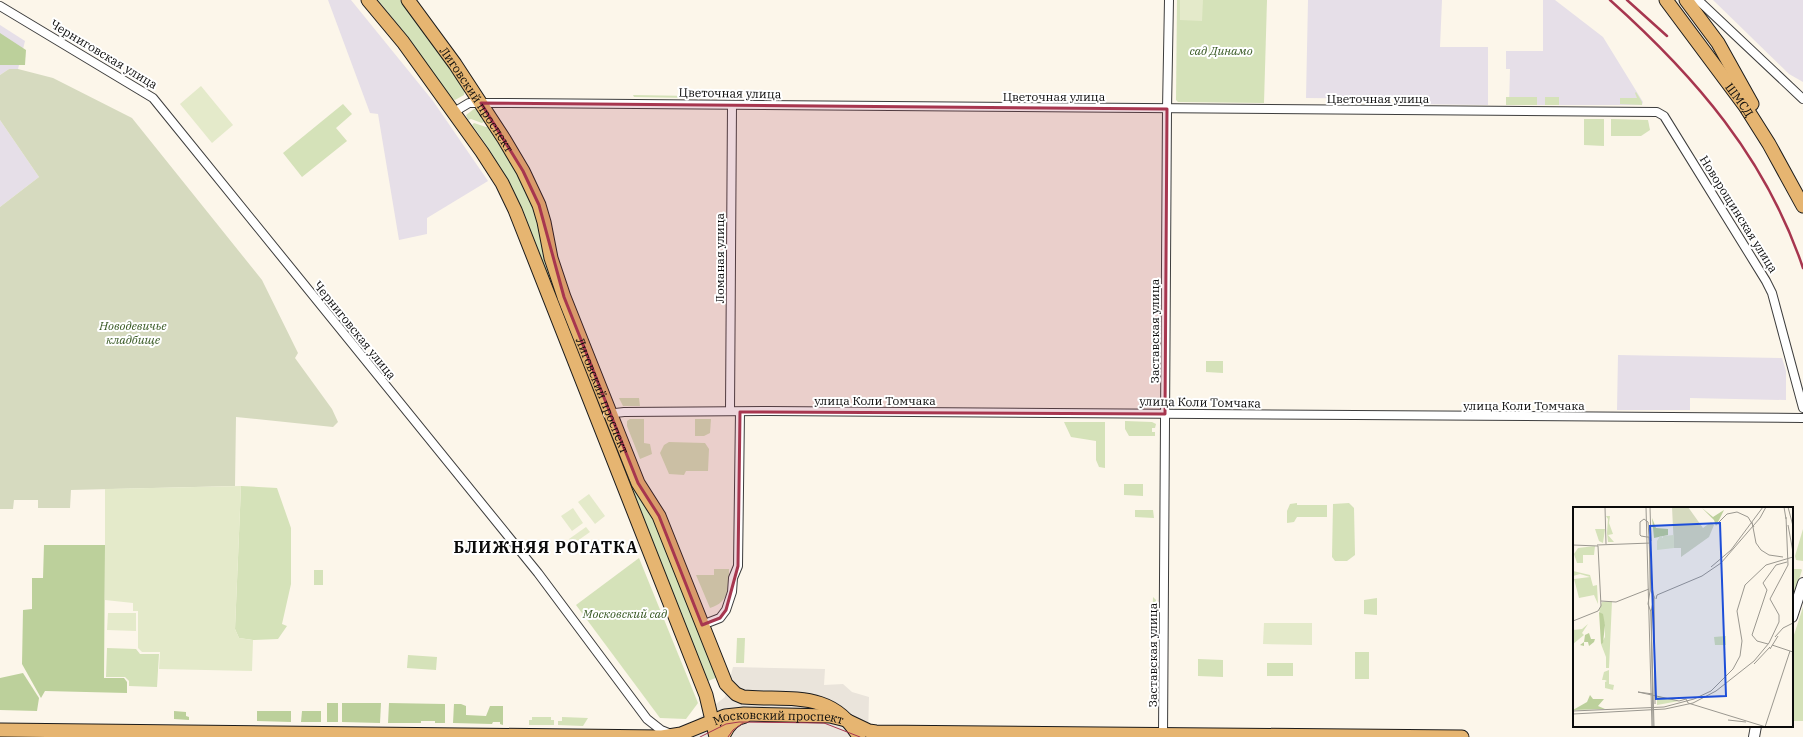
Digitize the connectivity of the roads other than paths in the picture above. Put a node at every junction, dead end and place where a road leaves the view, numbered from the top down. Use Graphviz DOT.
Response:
graph roads {
  1 [pos="368,0"];
  2 [pos="408,0"];
  3 [pos="1169,0"];
  4 [pos="1666,0"];
  5 [pos="1686,0"];
  6 [pos="1698,0"];
  7 [pos="0,6"];
  8 [pos="1803,99"];
  9 [pos="481,103"];
  10 [pos="732,105"];
  11 [pos="1167,109"];
  12 [pos="454,112"];
  13 [pos="1657,112"];
  14 [pos="1803,196"];
  15 [pos="1803,206"];
  16 [pos="1803,408"];
  17 [pos="730,412"];
  18 [pos="740,412"];
  19 [pos="610,413"];
  20 [pos="1165,414"];
  21 [pos="596,417"];
  22 [pos="1803,418"];
  23 [pos="1803,583"];
  24 [pos="1793,614"];
  25 [pos="702,625"];
  26 [pos="753,714"];
  27 [pos="647,719"];
  28 [pos="846,720"];
  29 [pos="713,721"];
  30 [pos="1756,727"];
  31 [pos="0,730"];
  32 [pos="180,735"];
  33 [pos="1163,735"];
  34 [pos="466,736"];
  35 [pos="674,736"];
  36 [pos="642,737"];
  37 [pos="716,737"];
  38 [pos="723,737"];
  39 [pos="859,737"];
  40 [pos="1462,737"];
  41 [pos="1754,737"];
  1 -- 12 [label="main road, Лиговский проспект"];
  2 -- 9 [label="main road, Лиговский проспект"];
  3 -- 11 [label="street, Заставская улица"];
  4 -- 15 [label="main road, ШМСД"];
  5 -- 14 [label="main road, ШМСД"];
  6 -- 8 [label="street"];
  7 -- 27 [label="street, Черниговская улица"];
  9 -- 10 [label="street, Цветочная улица"];
  9 -- 12 [label="street, Цветочная улица"];
  9 -- 19 [label="main road, Лиговский проспект"];
  10 -- 11 [label="street, Цветочная улица"];
  10 -- 17 [label="street, Ломаная улица"];
  11 -- 13 [label="street, Цветочная улица"];
  11 -- 20 [label="street, Заставская улица"];
  12 -- 21 [label="main road, Лиговский проспект"];
  13 -- 16 [label="street, Новорощинская улица"];
  17 -- 18 [label="street, улица Коли Томчака"];
  17 -- 19 [label="street, улица Коли Томчака"];
  18 -- 20 [label="street, улица Коли Томчака"];
  18 -- 25 [label="street"];
  19 -- 21 [label="street, улица Коли Томчака"];
  19 -- 25 [label="main road, Лиговский проспект"];
  20 -- 22 [label="street, улица Коли Томчака"];
  20 -- 33 [label="street, Заставская улица"];
  21 -- 29 [label="main road, Лиговский проспект"];
  23 -- 24 [label="street"];
  25 -- 28 [label="main road, Лиговский проспект"];
  26 -- 28 [label="main road, Московский проспект"];
  26 -- 29 [label="main road, Московский проспект"];
  26 -- 38 [label="main road"];
  27 -- 35 [label="street, Черниговская улица"];
  27 -- 36 [label="street"];
  28 -- 33 [label="main road, Московский проспект"];
  28 -- 39 [label="main road"];
  29 -- 35 [label="main road, Московский проспект"];
  29 -- 37 [label="main road, Лиговский проспект"];
  30 -- 41 [label="street"];
  31 -- 32 [label="main road, Московский проспект"];
  32 -- 34 [label="main road, Московский проспект"];
  33 -- 40 [label="main road, Московский проспект"];
  34 -- 36 [label="main road, Московский проспект"];
  35 -- 36 [label="main road, Московский проспект"];
}
